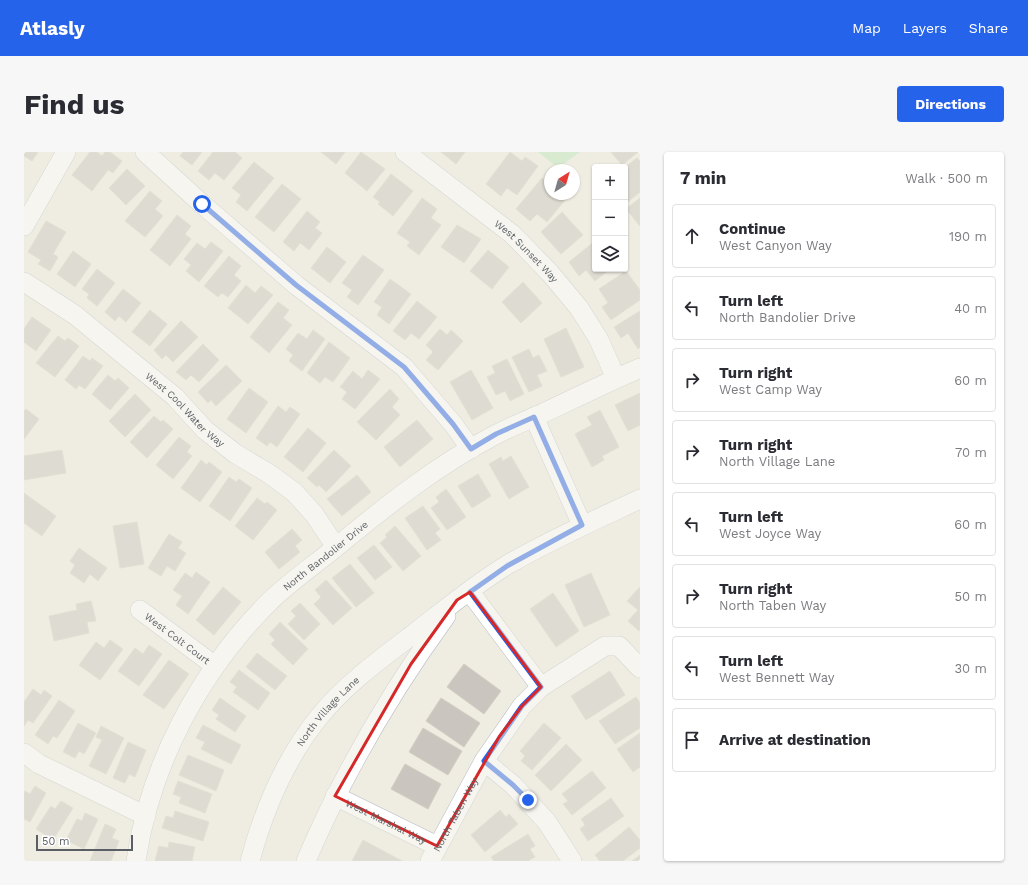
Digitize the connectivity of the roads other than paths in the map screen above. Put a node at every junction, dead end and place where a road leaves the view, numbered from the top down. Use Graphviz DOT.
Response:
graph roads {
  1 [pos="66,152"];
  2 [pos="145,152"];
  3 [pos="405,152"];
  4 [pos="24,226"];
  5 [pos="24,282"];
  6 [pos="640,368"];
  7 [pos="616,378"];
  8 [pos="534,417"];
  9 [pos="471,449"];
  10 [pos="640,499"];
  11 [pos="582,525"];
  12 [pos="336,547"];
  13 [pos="464,596"];
  14 [pos="140,610"];
  15 [pos="215,666"];
  16 [pos="640,668"];
  17 [pos="541,687"];
  18 [pos="24,753"];
  19 [pos="484,761"];
  20 [pos="335,796"];
  21 [pos="146,816"];
  22 [pos="433,853"];
  23 [pos="136,861"];
  24 [pos="250,861"];
  25 [pos="306,861"];
  26 [pos="572,861"];
  1 -- 4 [label="street"];
  2 -- 9 [label="street"];
  3 -- 7 [label="street, West Sunset Way"];
  5 -- 12 [label="street, West Cool Water Way"];
  6 -- 7 [label="street, North Bandolier Drive"];
  7 -- 8 [label="street, North Bandolier Drive"];
  8 -- 9 [label="street, North Bandolier Drive"];
  8 -- 11 [label="street"];
  9 -- 12 [label="street, North Bandolier Drive"];
  10 -- 11 [label="street, North Village Lane"];
  11 -- 13 [label="street, North Village Lane"];
  12 -- 15 [label="street, North Bandolier Drive"];
  13 -- 17 [label="street"];
  13 -- 20 [label="street, North Village Lane"];
  13 -- 24 [label="street, North Village Lane"];
  14 -- 15 [label="street, West Colt Court"];
  15 -- 21 [label="street, North Bandolier Drive"];
  16 -- 17 [label="street, North Taben Way"];
  17 -- 19 [label="street, North Taben Way"];
  18 -- 21 [label="street"];
  19 -- 22 [label="street, North Taben Way"];
  19 -- 26 [label="street"];
  20 -- 22 [label="street, West Marshal Way"];
  20 -- 25 [label="street, North Village Lane"];
  21 -- 23 [label="street, North Bandolier Drive"];
}
